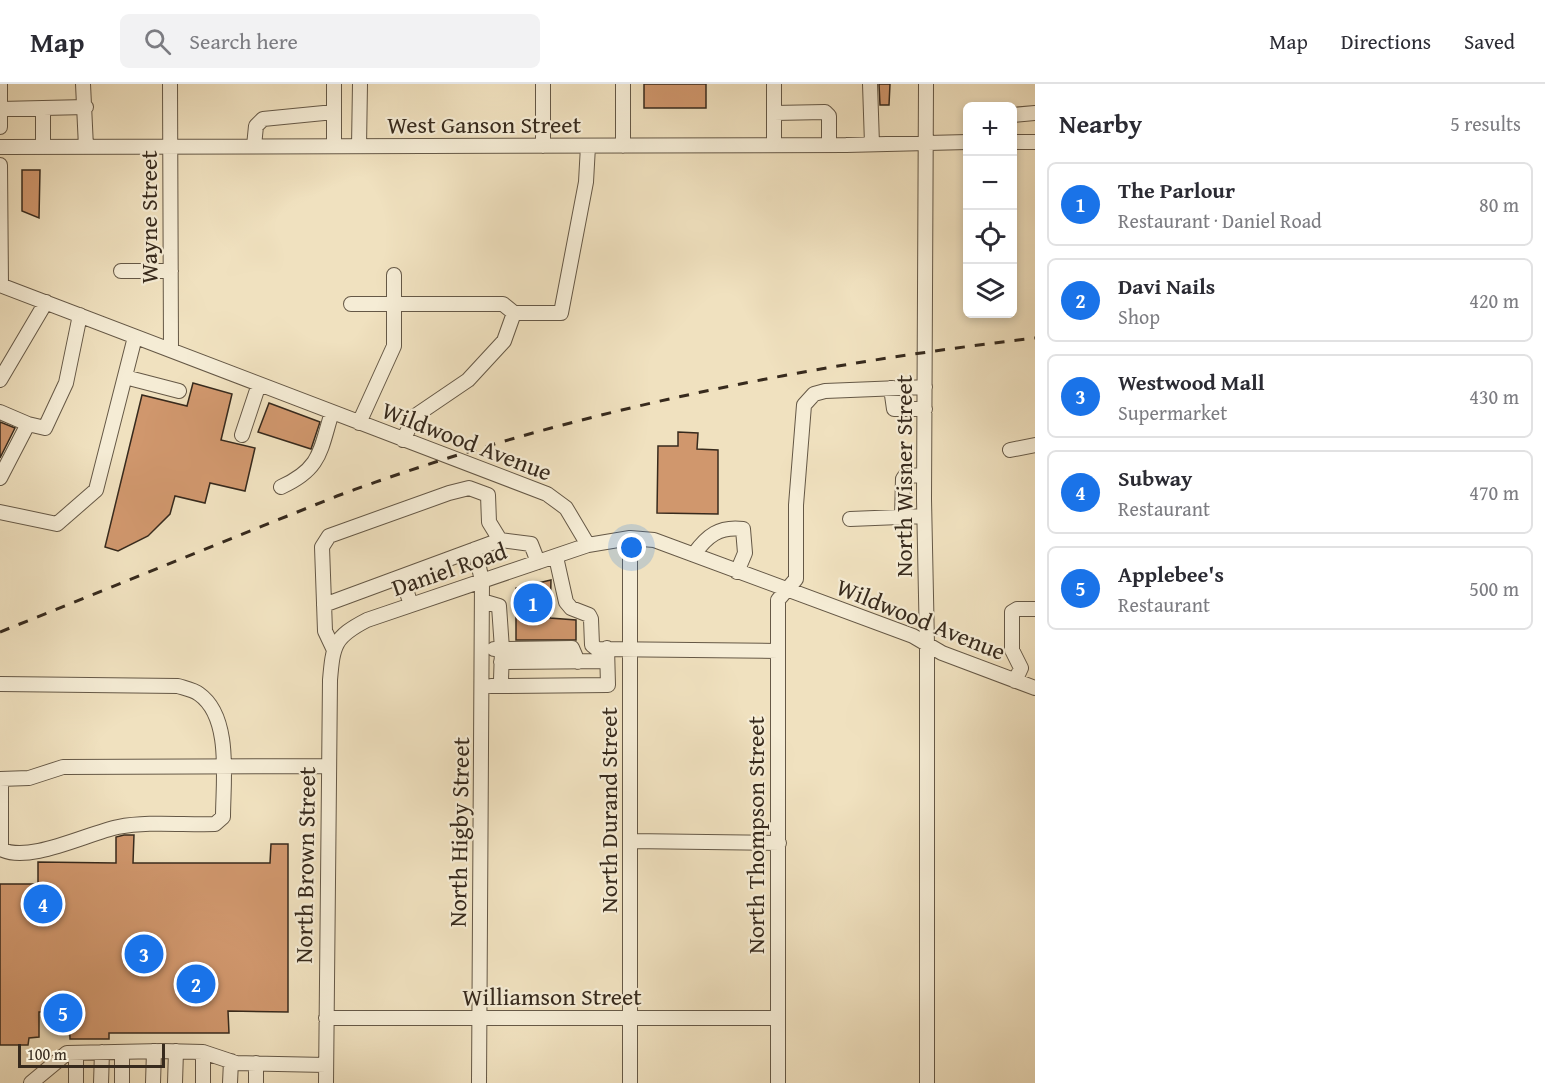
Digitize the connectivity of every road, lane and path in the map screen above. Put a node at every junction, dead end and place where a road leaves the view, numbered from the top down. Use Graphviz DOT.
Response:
graph roads {
  1 [pos="0,84"];
  2 [pos="83,84"];
  3 [pos="170,84"];
  4 [pos="334,84"];
  5 [pos="360,84"];
  6 [pos="543,84"];
  7 [pos="623,84"];
  8 [pos="774,84"];
  9 [pos="870,84"];
  10 [pos="926,84"];
  11 [pos="0,101"];
  12 [pos="86,107"];
  13 [pos="43,108"];
  14 [pos="0,109"];
  15 [pos="334,112"];
  16 [pos="774,113"];
  17 [pos="1035,113"];
  18 [pos="1017,115"];
  19 [pos="0,127"];
  20 [pos="926,142"];
  21 [pos="963,142"];
  22 [pos="1017,142"];
  23 [pos="1035,142"];
  24 [pos="872,144"];
  25 [pos="774,145"];
  26 [pos="829,145"];
  27 [pos="334,146"];
  28 [pos="359,146"];
  29 [pos="543,146"];
  30 [pos="588,146"];
  31 [pos="623,146"];
  32 [pos="0,147"];
  33 [pos="43,147"];
  34 [pos="86,147"];
  35 [pos="171,147"];
  36 [pos="254,147"];
  37 [pos="0,165"];
  38 [pos="121,271"];
  39 [pos="171,271"];
  40 [pos="394,275"];
  41 [pos="1,285"];
  42 [pos="46,302"];
  43 [pos="351,304"];
  44 [pos="394,304"];
  45 [pos="514,313"];
  46 [pos="80,315"];
  47 [pos="135,337"];
  48 [pos="171,350"];
  49 [pos="125,377"];
  50 [pos="0,380"];
  51 [pos="259,384"];
  52 [pos="925,387"];
  53 [pos="891,388"];
  54 [pos="179,391"];
  55 [pos="925,408"];
  56 [pos="0,412"];
  57 [pos="332,412"];
  58 [pos="359,423"];
  59 [pos="28,424"];
  60 [pos="242,435"];
  61 [pos="403,440"];
  62 [pos="1035,445"];
  63 [pos="1010,450"];
  64 [pos="924,475"];
  65 [pos="498,476"];
  66 [pos="0,478"];
  67 [pos="281,487"];
  68 [pos="488,495"];
  69 [pos="0,512"];
  70 [pos="924,516"];
  71 [pos="902,517"];
  72 [pos="850,519"];
  73 [pos="630,538"];
  74 [pos="500,540"];
  75 [pos="588,545"];
  76 [pos="475,549"];
  77 [pos="694,554"];
  78 [pos="556,557"];
  79 [pos="538,562"];
  80 [pos="736,572"];
  81 [pos="402,578"];
  82 [pos="482,581"];
  83 [pos="785,590"];
  84 [pos="482,601"];
  85 [pos="324,605"];
  86 [pos="411,605"];
  87 [pos="1035,609"];
  88 [pos="927,644"];
  89 [pos="333,648"];
  90 [pos="483,648"];
  91 [pos="631,648"];
  92 [pos="778,651"];
  93 [pos="607,655"];
  94 [pos="502,656"];
  95 [pos="1015,681"];
  96 [pos="0,684"];
  97 [pos="498,686"];
  98 [pos="483,687"];
  99 [pos="1035,688"];
  100 [pos="223,765"];
  101 [pos="329,766"];
  102 [pos="0,779"];
  103 [pos="630,841"];
  104 [pos="779,843"];
  105 [pos="327,1018"];
  106 [pos="479,1018"];
  107 [pos="629,1018"];
  108 [pos="777,1018"];
  109 [pos="153,1051"];
  110 [pos="176,1051"];
  111 [pos="102,1052"];
  112 [pos="122,1052"];
  113 [pos="204,1052"];
  114 [pos="76,1053"];
  115 [pos="231,1061"];
  116 [pos="256,1063"];
  117 [pos="52,1065"];
  118 [pos="326,1065"];
  119 [pos="31,1083"];
  120 [pos="52,1083"];
  121 [pos="76,1083"];
  122 [pos="101,1083"];
  123 [pos="122,1083"];
  124 [pos="153,1083"];
  125 [pos="175,1083"];
  126 [pos="203,1083"];
  127 [pos="230,1083"];
  128 [pos="256,1083"];
  129 [pos="326,1083"];
  130 [pos="479,1083"];
  131 [pos="630,1083"];
  132 [pos="778,1083"];
  133 [pos="927,1083"];
  1 -- 11 [label="street"];
  2 -- 12 [label="street"];
  3 -- 35 [label="street, Wayne Street"];
  4 -- 15 [label="street"];
  5 -- 28 [label="street"];
  6 -- 29 [label="street"];
  7 -- 31 [label="street"];
  8 -- 16 [label="street"];
  9 -- 24 [label="street"];
  10 -- 20 [label="street, North Wisner Street"];
  11 -- 14 [label="street"];
  12 -- 13 [label="street"];
  12 -- 34 [label="street"];
  13 -- 14 [label="street"];
  13 -- 33 [label="street"];
  14 -- 19 [label="street"];
  15 -- 27 [label="street"];
  15 -- 36 [label="street"];
  16 -- 25 [label="street"];
  16 -- 26 [label="street"];
  17 -- 18 [label="street"];
  20 -- 21 [label="street, West Ganson Street"];
  20 -- 24 [label="street, West Ganson Street"];
  20 -- 52 [label="street, North Wisner Street"];
  22 -- 23 [label="street"];
  24 -- 26 [label="street, West Ganson Street"];
  25 -- 26 [label="street, West Ganson Street"];
  25 -- 31 [label="street, West Ganson Street"];
  27 -- 28 [label="street, West Ganson Street"];
  27 -- 36 [label="street, West Ganson Street"];
  28 -- 29 [label="street, West Ganson Street"];
  29 -- 30 [label="street, West Ganson Street"];
  30 -- 31 [label="street, West Ganson Street"];
  30 -- 45 [label="street"];
  32 -- 33 [label="street, West Ganson Street"];
  33 -- 34 [label="street, West Ganson Street"];
  34 -- 35 [label="street, West Ganson Street"];
  35 -- 36 [label="street, West Ganson Street"];
  35 -- 39 [label="street, Wayne Street"];
  37 -- 41 [label="street"];
  38 -- 39 [label="street"];
  39 -- 48 [label="street, Wayne Street"];
  40 -- 44 [label="street"];
  41 -- 42 [label="street, Wildwood Avenue"];
  42 -- 46 [label="street, Wildwood Avenue"];
  42 -- 50 [label="street"];
  43 -- 44 [label="street"];
  44 -- 45 [label="street"];
  44 -- 58 [label="street"];
  45 -- 61 [label="street"];
  46 -- 47 [label="street, Wildwood Avenue"];
  46 -- 59 [label="street"];
  47 -- 48 [label="street, Wildwood Avenue"];
  47 -- 49 [label="street"];
  48 -- 51 [label="street, Wildwood Avenue"];
  49 -- 54 [label="street"];
  49 -- 69 [label="street"];
  51 -- 57 [label="street, Wildwood Avenue"];
  51 -- 60 [label="street"];
  52 -- 53 [label="street"];
  52 -- 55 [label="street, North Wisner Street"];
  53 -- 55 [label="street"];
  53 -- 83 [label="street, North Thompson Street"];
  55 -- 64 [label="street, North Wisner Street"];
  56 -- 59 [label="street"];
  57 -- 58 [label="street, Wildwood Avenue"];
  57 -- 67 [label="street"];
  58 -- 61 [label="street, Wildwood Avenue"];
  59 -- 66 [label="street"];
  61 -- 65 [label="street, Wildwood Avenue"];
  62 -- 63 [label="street"];
  64 -- 70 [label="street, North Wisner Street"];
  64 -- 71 [label="street"];
  65 -- 68 [label="street"];
  65 -- 75 [label="street, Wildwood Avenue"];
  68 -- 74 [label="street"];
  68 -- 85 [label="street"];
  70 -- 71 [label="street"];
  70 -- 88 [label="street, North Wisner Street"];
  71 -- 72 [label="street"];
  73 -- 75 [label="street, Wildwood Avenue"];
  73 -- 77 [label="street, Wildwood Avenue"];
  73 -- 91 [label="street, North Durand Street"];
  74 -- 76 [label="street"];
  74 -- 79 [label="street"];
  75 -- 78 [label="street, Daniel Road"];
  76 -- 81 [label="street"];
  76 -- 82 [label="street, North Higby Street"];
  77 -- 80 [label="street, Wildwood Avenue"];
  77 -- 80 [label="street"];
  78 -- 79 [label="street, Daniel Road"];
  78 -- 93 [label="street"];
  79 -- 82 [label="street, Daniel Road"];
  80 -- 83 [label="street, Wildwood Avenue"];
  81 -- 85 [label="street"];
  81 -- 86 [label="street"];
  82 -- 84 [label="street, North Higby Street"];
  82 -- 86 [label="street, Daniel Road"];
  83 -- 88 [label="street, Wildwood Avenue"];
  83 -- 92 [label="street, North Thompson Street"];
  84 -- 90 [label="street, North Higby Street"];
  84 -- 94 [label="street"];
  85 -- 89 [label="street"];
  86 -- 89 [label="street, Daniel Road"];
  87 -- 95 [label="street"];
  88 -- 95 [label="street, Wildwood Avenue"];
  88 -- 133 [label="street, North Wisner Street"];
  89 -- 101 [label="street, North Brown Street"];
  90 -- 94 [label="street"];
  90 -- 98 [label="street, North Higby Street"];
  91 -- 92 [label="street"];
  91 -- 93 [label="street"];
  91 -- 103 [label="street, North Durand Street"];
  92 -- 104 [label="street, North Thompson Street"];
  93 -- 94 [label="street"];
  93 -- 97 [label="street"];
  94 -- 97 [label="street"];
  95 -- 99 [label="street, Wildwood Avenue"];
  96 -- 100 [label="street"];
  97 -- 98 [label="street"];
  98 -- 106 [label="street, North Higby Street"];
  100 -- 101 [label="street"];
  100 -- 102 [label="street"];
  100 -- 102 [label="street"];
  101 -- 105 [label="street, North Brown Street"];
  103 -- 104 [label="street"];
  103 -- 107 [label="street, North Durand Street"];
  104 -- 108 [label="street, North Thompson Street"];
  105 -- 106 [label="street, Williamson Street"];
  105 -- 118 [label="street, North Brown Street"];
  106 -- 107 [label="street, Williamson Street"];
  106 -- 130 [label="street, North Higby Street"];
  107 -- 108 [label="street, Williamson Street"];
  107 -- 131 [label="street, North Durand Street"];
  108 -- 132 [label="street, North Thompson Street"];
  109 -- 110 [label="street"];
  109 -- 112 [label="street"];
  109 -- 124 [label="street"];
  110 -- 113 [label="street"];
  110 -- 125 [label="street"];
  111 -- 112 [label="street"];
  111 -- 114 [label="street"];
  111 -- 122 [label="street"];
  112 -- 123 [label="street"];
  113 -- 115 [label="street"];
  113 -- 126 [label="street"];
  114 -- 117 [label="street"];
  114 -- 121 [label="street"];
  115 -- 116 [label="street"];
  115 -- 127 [label="street"];
  116 -- 118 [label="street"];
  116 -- 128 [label="street"];
  117 -- 119 [label="street"];
  117 -- 120 [label="street"];
  118 -- 129 [label="street, North Brown Street"];
}
